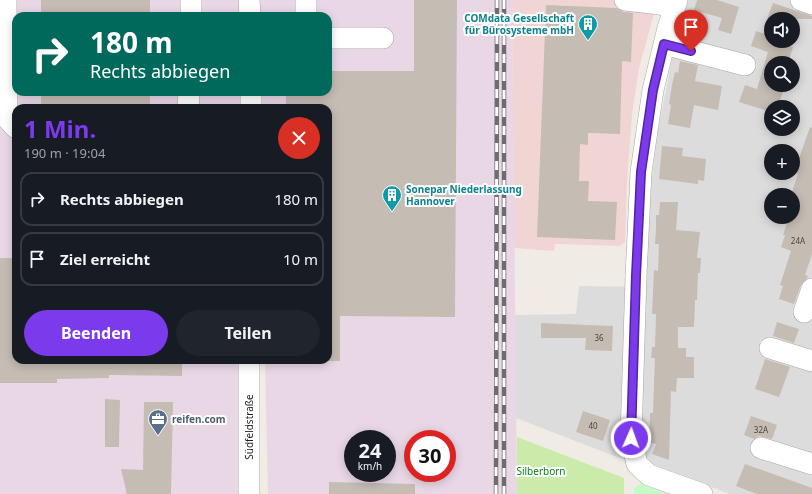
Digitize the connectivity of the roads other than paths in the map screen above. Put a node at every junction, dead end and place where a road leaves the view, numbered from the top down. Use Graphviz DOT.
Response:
graph roads {
  1 [pos="6,0"];
  2 [pos="191,0"];
  3 [pos="249,0"];
  4 [pos="306,0"];
  5 [pos="625,0"];
  6 [pos="801,0"];
  7 [pos="668,3"];
  8 [pos="812,4"];
  9 [pos="191,12"];
  10 [pos="250,12"];
  11 [pos="306,12"];
  12 [pos="332,38"];
  13 [pos="383,38"];
  14 [pos="664,44"];
  15 [pos="745,65"];
  16 [pos="12,124"];
  17 [pos="812,289"];
  18 [pos="804,312"];
  19 [pos="770,348"];
  20 [pos="812,362"];
  21 [pos="249,364"];
  22 [pos="761,448"];
  23 [pos="812,464"];
  24 [pos="249,494"];
  25 [pos="702,494"];
  1 -- 16 [label="street"];
  2 -- 9 [label="street"];
  3 -- 10 [label="street"];
  4 -- 11 [label="street"];
  5 -- 7 [label="street"];
  6 -- 8 [label="street"];
  7 -- 14 [label="street"];
  12 -- 13 [label="street"];
  14 -- 15 [label="street"];
  14 -- 25 [label="street"];
  17 -- 18 [label="street"];
  19 -- 20 [label="street"];
  21 -- 24 [label="street, Südfeldstraße"];
  22 -- 23 [label="street"];
}
